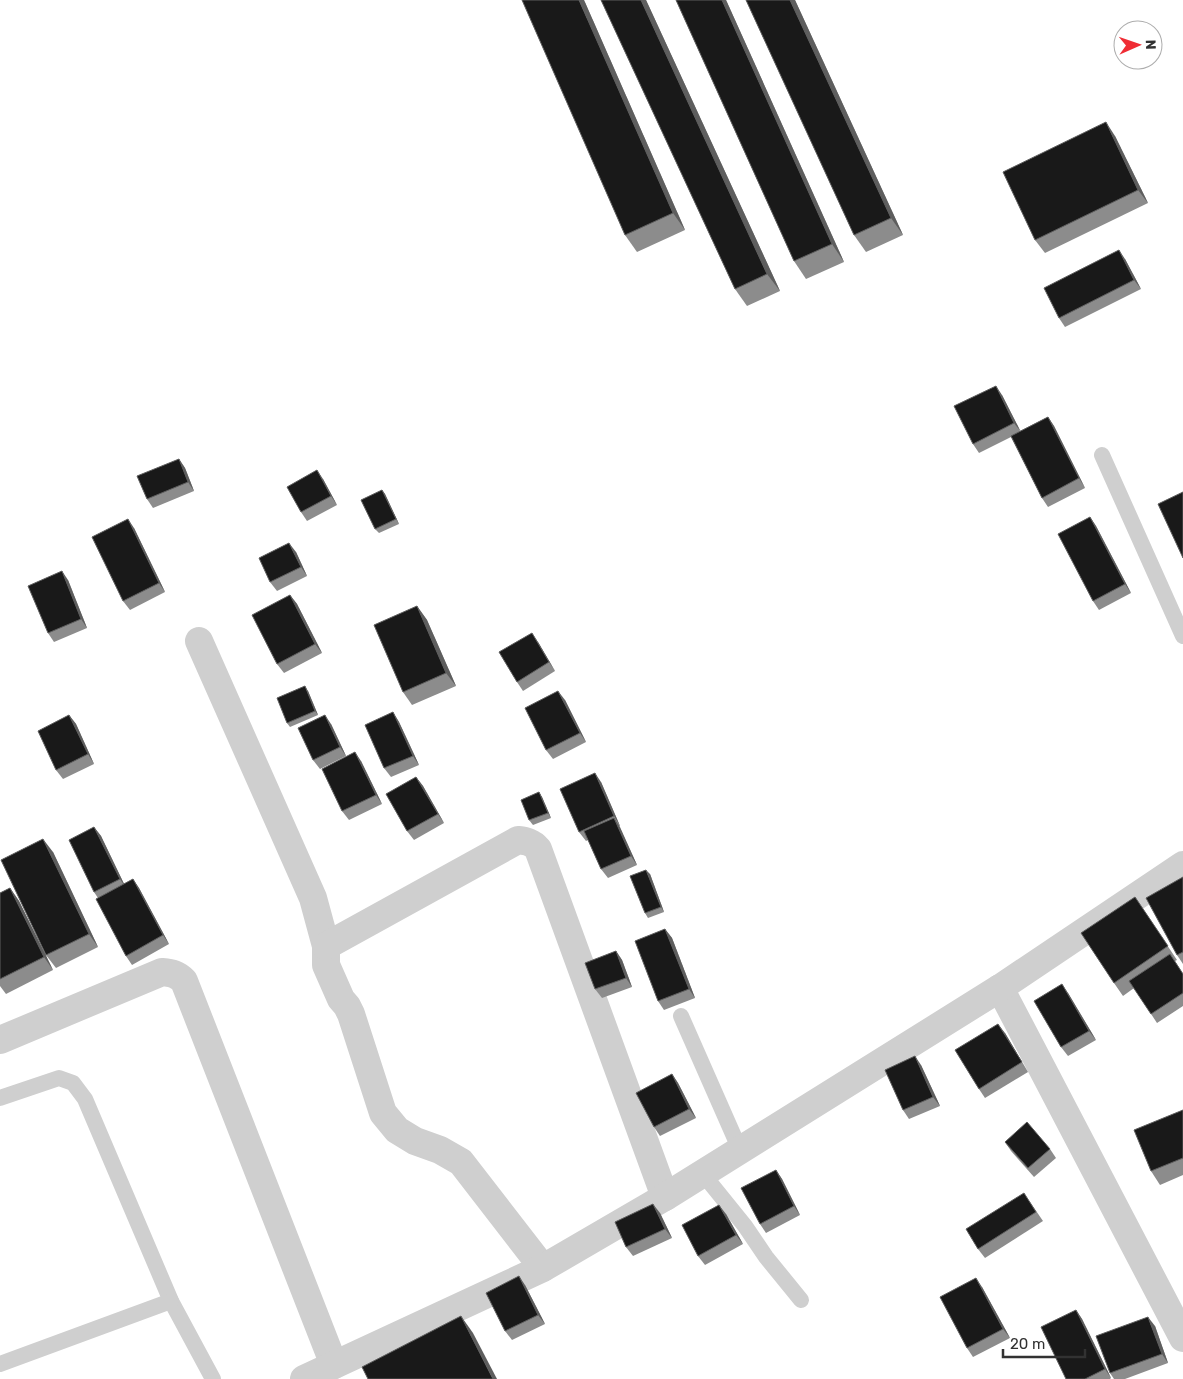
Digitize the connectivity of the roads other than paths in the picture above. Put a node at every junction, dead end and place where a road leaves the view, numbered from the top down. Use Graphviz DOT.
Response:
graph roads {
  1 [pos="1102,455"];
  2 [pos="1183,636"];
  3 [pos="199,642"];
  4 [pos="1183,865"];
  5 [pos="326,946"];
  6 [pos="1000,988"];
  7 [pos="681,1016"];
  8 [pos="0,1040"];
  9 [pos="0,1098"];
  10 [pos="740,1150"];
  11 [pos="703,1174"];
  12 [pos="665,1197"];
  13 [pos="543,1268"];
  14 [pos="800,1300"];
  15 [pos="171,1301"];
  16 [pos="1183,1338"];
  17 [pos="0,1364"];
  18 [pos="334,1365"];
  19 [pos="213,1379"];
  20 [pos="304,1379"];
  1 -- 2 [label="lane"];
  3 -- 5 [label="street"];
  4 -- 6 [label="street"];
  5 -- 12 [label="street"];
  5 -- 13 [label="street"];
  6 -- 10 [label="street"];
  6 -- 16 [label="street"];
  7 -- 10 [label="lane"];
  8 -- 18 [label="street"];
  9 -- 15 [label="lane"];
  10 -- 11 [label="street"];
  11 -- 12 [label="street"];
  11 -- 14 [label="lane"];
  12 -- 13 [label="street"];
  13 -- 18 [label="street"];
  15 -- 17 [label="lane"];
  15 -- 19 [label="lane"];
  18 -- 20 [label="street"];
}
